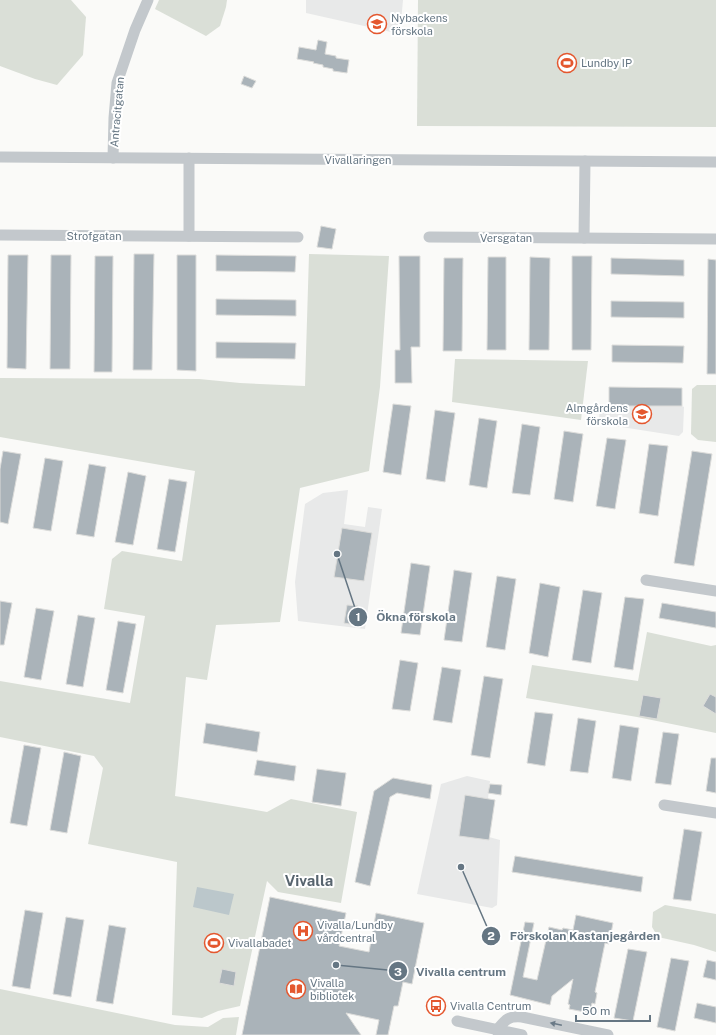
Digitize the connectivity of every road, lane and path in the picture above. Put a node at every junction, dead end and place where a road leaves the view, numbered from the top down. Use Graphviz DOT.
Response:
graph roads {
  1 [pos="148,0"];
  2 [pos="0,157"];
  3 [pos="113,158"];
  4 [pos="189,158"];
  5 [pos="585,161"];
  6 [pos="716,162"];
  7 [pos="0,235"];
  8 [pos="189,236"];
  9 [pos="298,237"];
  10 [pos="428,237"];
  11 [pos="584,238"];
  12 [pos="716,239"];
  13 [pos="646,580"];
  14 [pos="716,591"];
  15 [pos="664,805"];
  16 [pos="716,813"];
  17 [pos="456,1021"];
  18 [pos="498,1032"];
  19 [pos="522,1035"];
  20 [pos="608,1035"];
  1 -- 3 [label="street, Antracitgatan"];
  2 -- 3 [label="street, Vivallaringen"];
  3 -- 4 [label="street, Vivallaringen"];
  4 -- 5 [label="street, Vivallaringen"];
  4 -- 8 [label="street"];
  5 -- 6 [label="street, Vivallaringen"];
  5 -- 11 [label="street"];
  7 -- 8 [label="street, Strofgatan"];
  8 -- 9 [label="street, Strofgatan"];
  10 -- 11 [label="street, Versgatan"];
  11 -- 12 [label="street, Versgatan"];
  13 -- 14 [label="street"];
  15 -- 16 [label="street"];
  17 -- 18 [label="street"];
  18 -- 19 [label="street"];
  20 -- 18 [label="street, one-way"];
}
